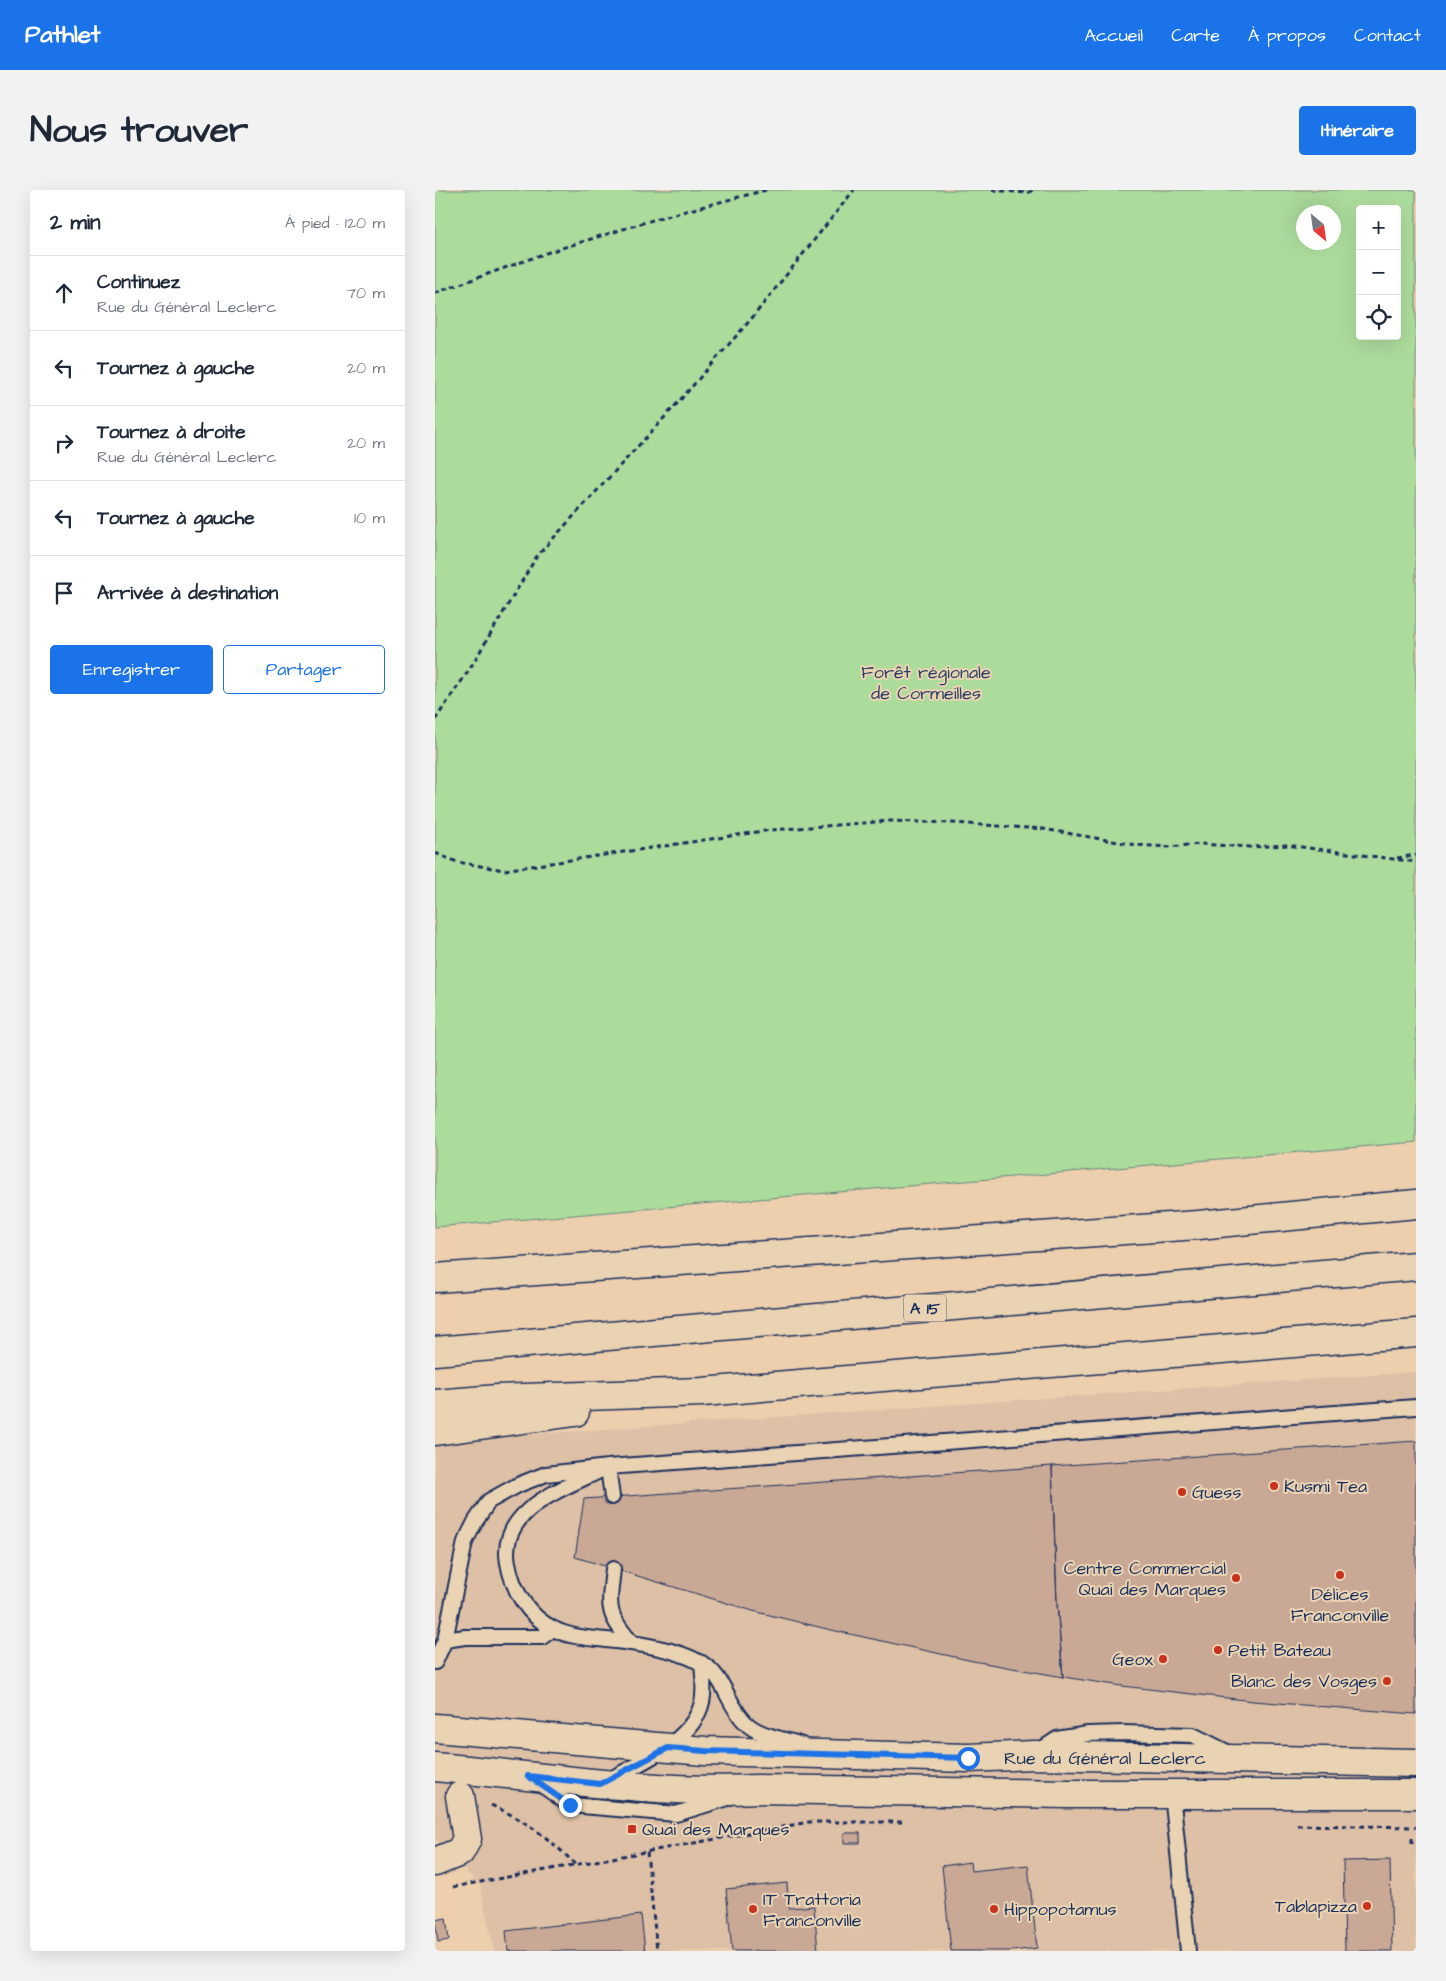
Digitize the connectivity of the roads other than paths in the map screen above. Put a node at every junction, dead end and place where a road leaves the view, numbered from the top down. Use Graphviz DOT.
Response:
graph roads {
  1 [pos="1416,1204"];
  2 [pos="1416,1266"];
  3 [pos="435,1278"];
  4 [pos="1416,1333"];
  5 [pos="435,1351"];
  6 [pos="702,1392"];
  7 [pos="435,1404"];
  8 [pos="1416,1407"];
  9 [pos="435,1431"];
  10 [pos="608,1467"];
  11 [pos="612,1497"];
  12 [pos="613,1569"];
  13 [pos="553,1629"];
  14 [pos="445,1640"];
  15 [pos="633,1643"];
  16 [pos="435,1662"];
  17 [pos="702,1663"];
  18 [pos="435,1728"];
  19 [pos="668,1748"];
  20 [pos="831,1754"];
  21 [pos="1416,1763"];
  22 [pos="435,1767"];
  23 [pos="528,1776"];
  24 [pos="600,1784"];
  25 [pos="758,1790"];
  26 [pos="1172,1793"];
  27 [pos="1416,1794"];
  28 [pos="461,1796"];
  29 [pos="435,1862"];
  30 [pos="1188,1951"];
  1 -- 3 [label="main road"];
  2 -- 5 [label="main road, A 15"];
  4 -- 6 [label="main road"];
  6 -- 7 [label="main road"];
  6 -- 9 [label="main road"];
  8 -- 10 [label="lane"];
  10 -- 11 [label="lane"];
  10 -- 13 [label="lane"];
  10 -- 14 [label="lane"];
  12 -- 15 [label="lane"];
  13 -- 14 [label="lane"];
  13 -- 15 [label="lane"];
  14 -- 16 [label="lane"];
  15 -- 17 [label="lane"];
  17 -- 19 [label="lane"];
  17 -- 20 [label="lane"];
  18 -- 19 [label="main road, Rue du Général Leclerc"];
  19 -- 20 [label="main road, Rue du Général Leclerc"];
  19 -- 24 [label="lane"];
  20 -- 21 [label="main road, Rue du Général Leclerc"];
  22 -- 23 [label="main road, Rue du Général Leclerc"];
  23 -- 24 [label="main road, Rue du Général Leclerc"];
  23 -- 25 [label="lane"];
  24 -- 25 [label="main road, Rue du Général Leclerc"];
  25 -- 26 [label="main road, Rue du Général Leclerc"];
  26 -- 27 [label="main road, Rue du Général Leclerc"];
  26 -- 30 [label="lane"];
  28 -- 29 [label="main road"];
}
